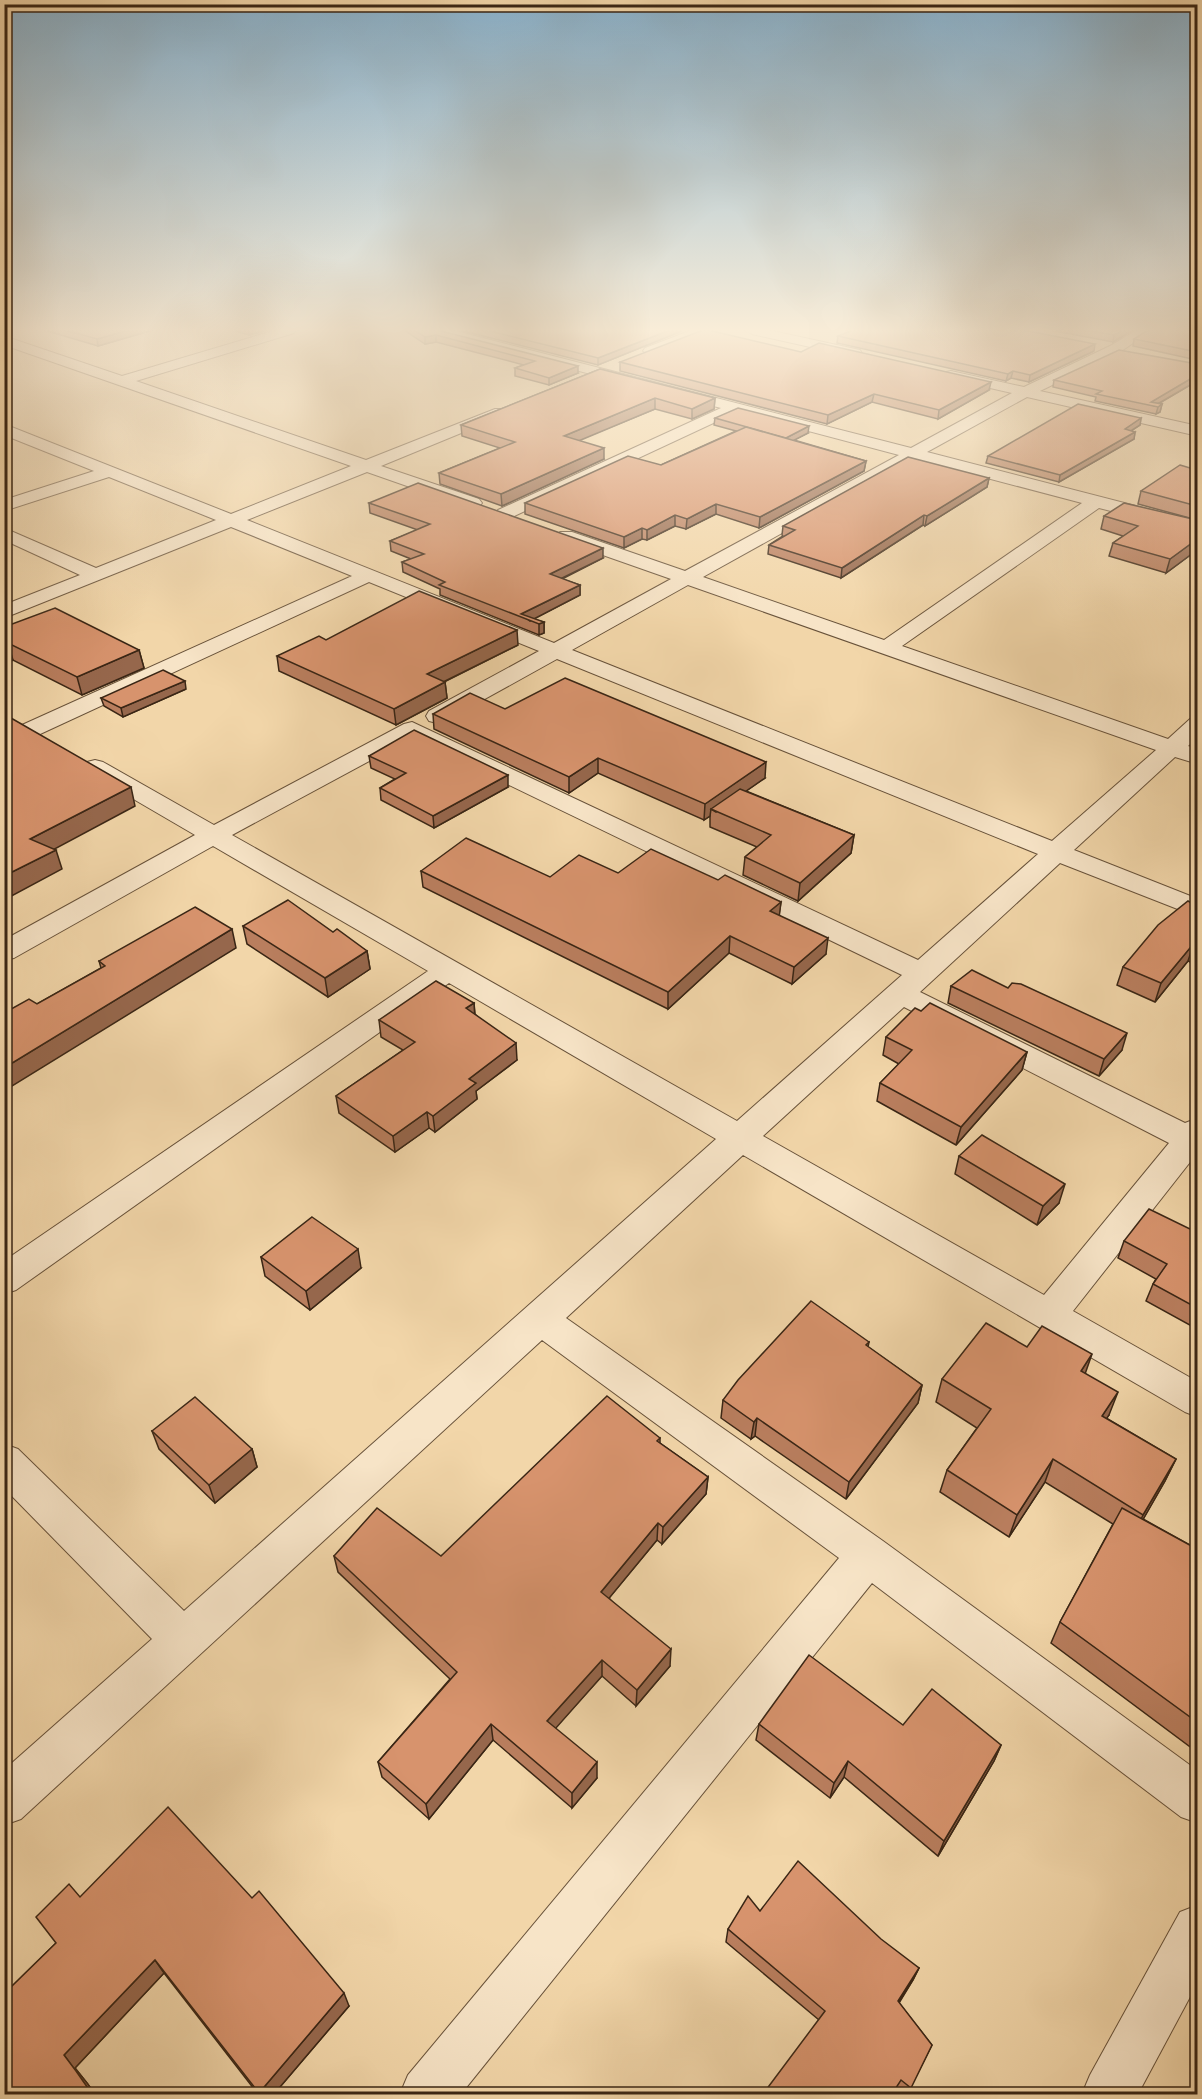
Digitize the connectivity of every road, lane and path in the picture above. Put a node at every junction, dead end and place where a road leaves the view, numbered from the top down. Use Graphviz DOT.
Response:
graph roads {
  1 [pos="259,428"];
  2 [pos="458,428"];
  3 [pos="691,428"];
  4 [pos="815,428"];
  5 [pos="960,428"];
  6 [pos="4,429"];
  7 [pos="913,454"];
  8 [pos="367,465"];
  9 [pos="110,471"];
  10 [pos="1097,501"];
  11 [pos="4,506"];
  12 [pos="504,514"];
  13 [pos="231,520"];
  14 [pos="526,521"];
  15 [pos="1197,528"];
  16 [pos="547,529"];
  17 [pos="4,533"];
  18 [pos="96,575"];
  19 [pos="369,575"];
  20 [pos="687,578"];
  21 [pos="4,612"];
  22 [pos="886,648"];
  23 [pos="555,650"];
  24 [pos="4,715"];
  25 [pos="1197,724"];
  26 [pos="412,729"];
  27 [pos="30,730"];
  28 [pos="1184,752"];
  29 [pos="214,835"];
  30 [pos="1056,852"];
  31 [pos="1197,909"];
  32 [pos="4,952"];
  33 [pos="449,970"];
  34 [pos="911,983"];
  35 [pos="1193,1134"];
  36 [pos="740,1137"];
  37 [pos="4,1280"];
  38 [pos="1049,1315"];
  39 [pos="539,1318"];
  40 [pos="1197,1401"];
  41 [pos="4,1461"];
  42 [pos="868,1555"];
  43 [pos="183,1640"];
  44 [pos="1197,1800"];
  45 [pos="4,1802"];
  46 [pos="1197,1930"];
  47 [pos="427,2094"];
  48 [pos="1109,2094"];
  1 -- 8 [label="street"];
  2 -- 8 [label="street"];
  3 -- 12 [label="street"];
  4 -- 7 [label="street"];
  5 -- 7 [label="street"];
  6 -- 9 [label="street"];
  7 -- 10 [label="street"];
  7 -- 20 [label="street"];
  8 -- 12 [label="street"];
  8 -- 13 [label="street"];
  9 -- 11 [label="street"];
  9 -- 13 [label="street"];
  10 -- 15 [label="street"];
  10 -- 22 [label="street"];
  12 -- 14 [label="street"];
  13 -- 18 [label="street"];
  13 -- 19 [label="street"];
  16 -- 20 [label="street"];
  17 -- 18 [label="street"];
  18 -- 21 [label="street"];
  19 -- 23 [label="street"];
  19 -- 27 [label="street"];
  20 -- 22 [label="street"];
  20 -- 23 [label="street"];
  22 -- 28 [label="street"];
  23 -- 26 [label="street"];
  23 -- 30 [label="street"];
  24 -- 27 [label="street"];
  25 -- 28 [label="street"];
  26 -- 29 [label="street"];
  26 -- 34 [label="street"];
  27 -- 29 [label="street"];
  28 -- 30 [label="street"];
  29 -- 32 [label="street"];
  29 -- 33 [label="street"];
  30 -- 31 [label="street"];
  30 -- 34 [label="street"];
  33 -- 36 [label="street"];
  33 -- 37 [label="street"];
  34 -- 35 [label="street"];
  34 -- 36 [label="street"];
  35 -- 38 [label="street"];
  36 -- 38 [label="street"];
  36 -- 39 [label="street"];
  38 -- 40 [label="street"];
  39 -- 42 [label="street"];
  39 -- 43 [label="street"];
  41 -- 43 [label="street"];
  42 -- 44 [label="street"];
  42 -- 47 [label="street"];
  43 -- 45 [label="street"];
  46 -- 48 [label="street"];
}
